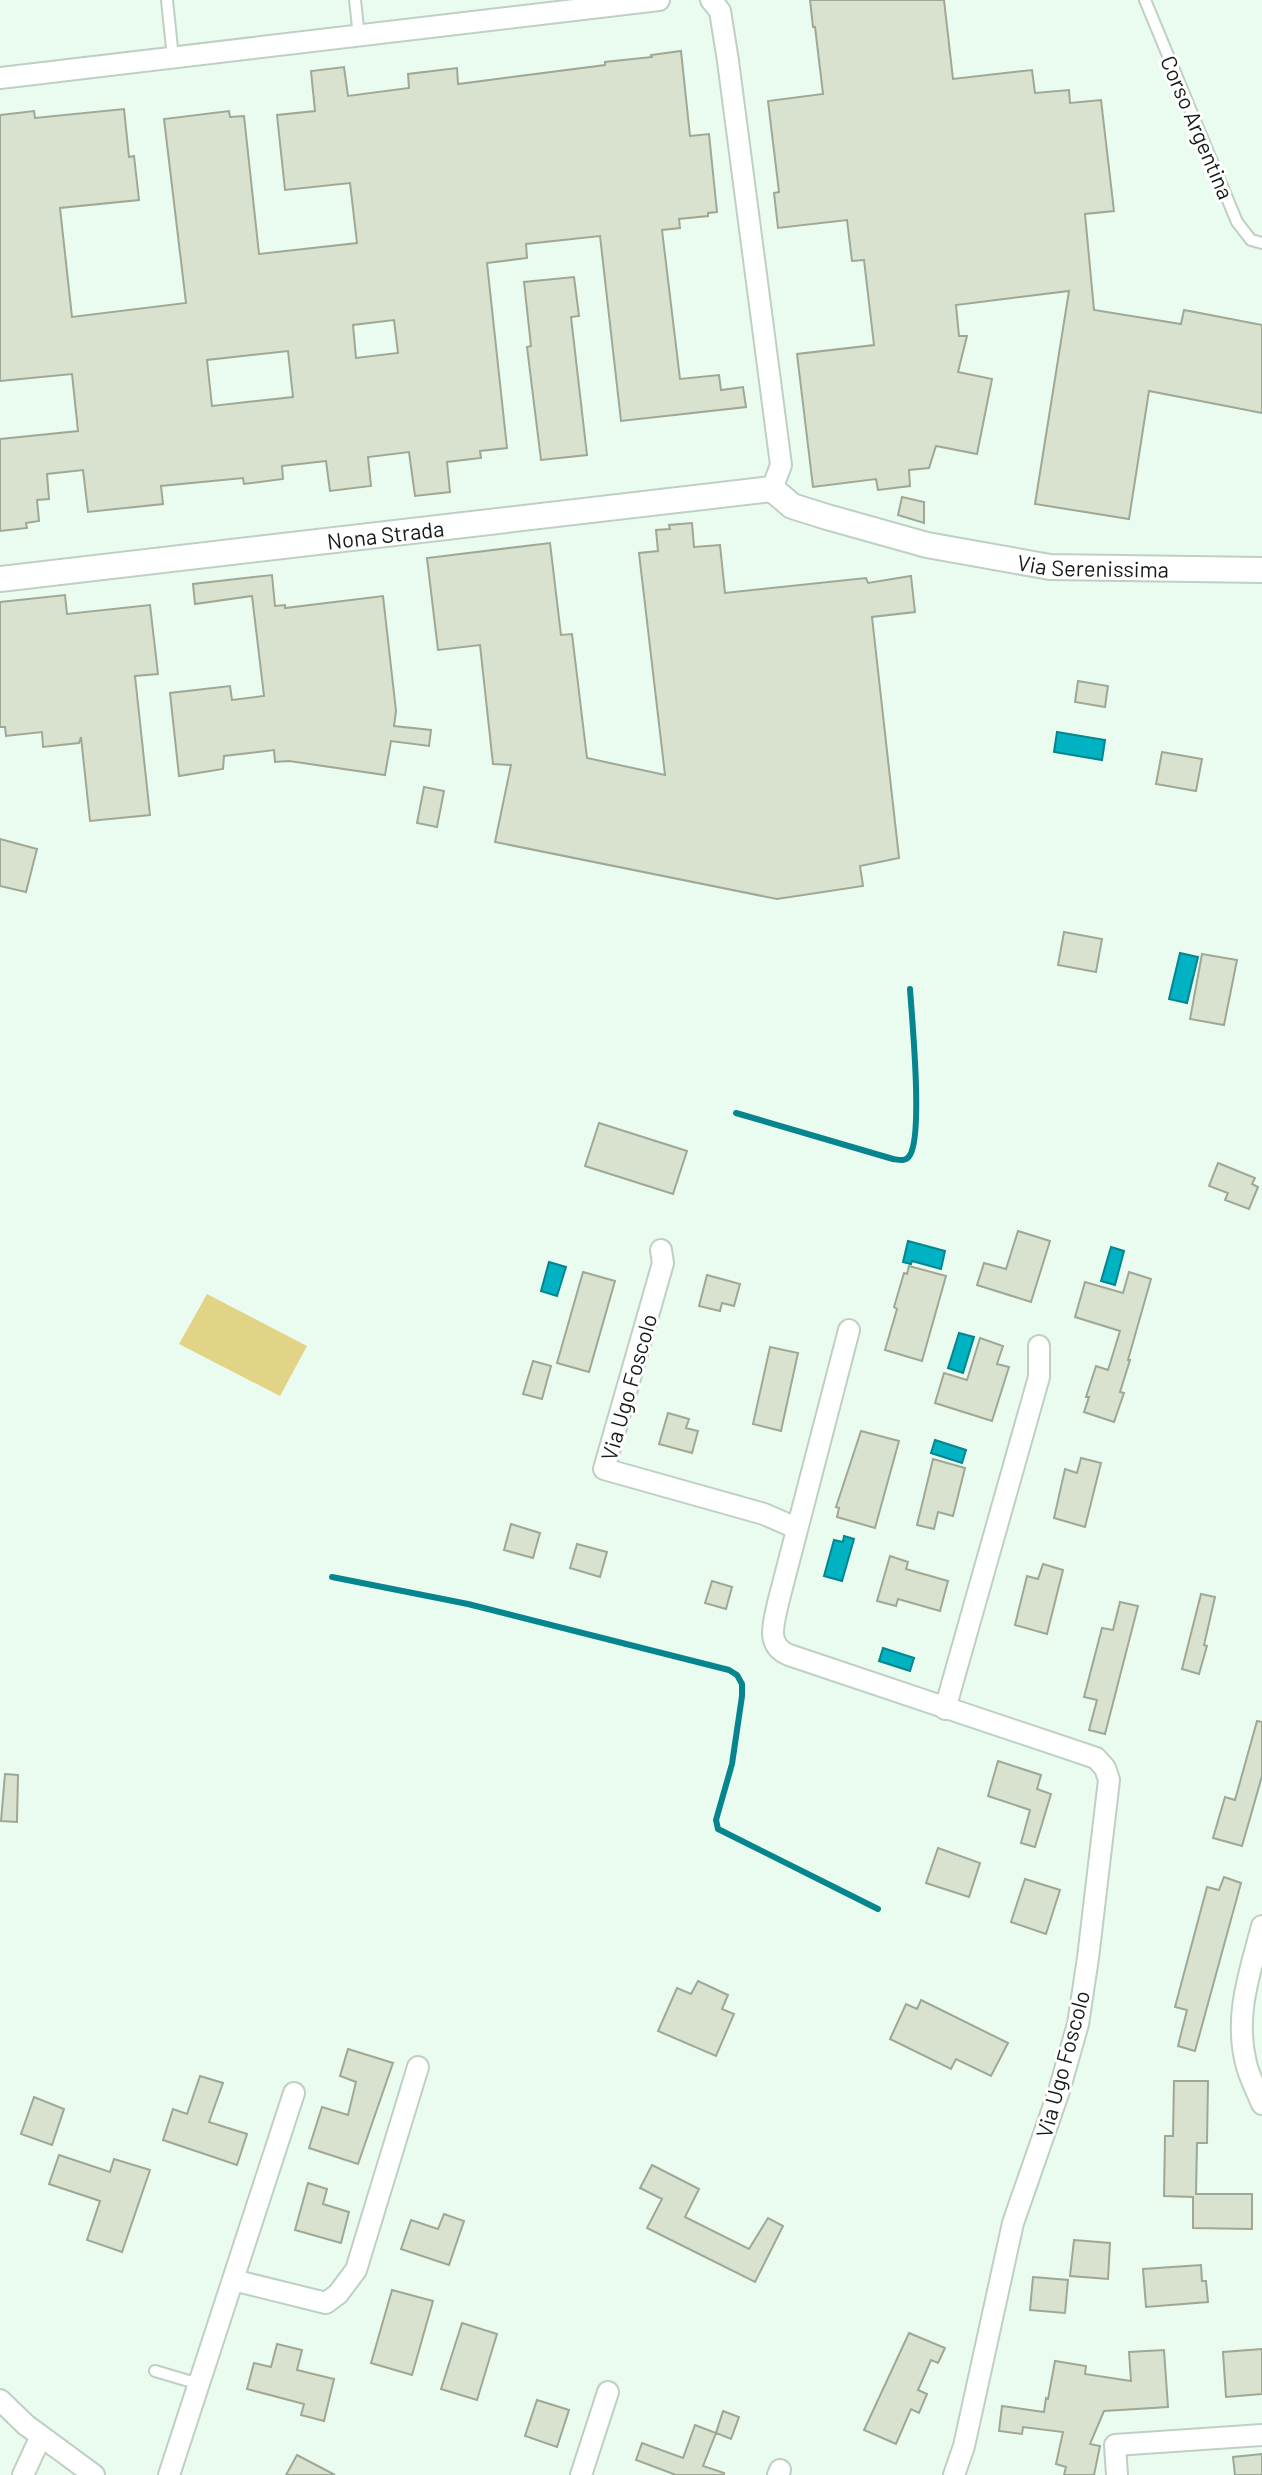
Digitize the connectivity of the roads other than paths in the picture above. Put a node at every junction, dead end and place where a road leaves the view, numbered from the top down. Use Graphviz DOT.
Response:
graph roads {
  1 [pos="167,0"];
  2 [pos="355,0"];
  3 [pos="659,0"];
  4 [pos="711,0"];
  5 [pos="1145,0"];
  6 [pos="359,36"];
  7 [pos="173,58"];
  8 [pos="0,78"];
  9 [pos="1262,243"];
  10 [pos="772,489"];
  11 [pos="1262,570"];
  12 [pos="0,579"];
  13 [pos="661,1250"];
  14 [pos="849,1330"];
  15 [pos="1039,1346"];
  16 [pos="796,1528"];
  17 [pos="945,1709"];
  18 [pos="1262,1926"];
  19 [pos="418,2067"];
  20 [pos="294,2093"];
  21 [pos="1262,2104"];
  22 [pos="233,2280"];
  23 [pos="155,2371"];
  24 [pos="199,2384"];
  25 [pos="608,2392"];
  26 [pos="0,2400"];
  27 [pos="1262,2435"];
  28 [pos="41,2436"];
  29 [pos="23,2475"];
  30 [pos="94,2475"];
  31 [pos="169,2475"];
  32 [pos="581,2475"];
  33 [pos="954,2475"];
  34 [pos="1117,2475"];
  1 -- 7 [label="lane"];
  2 -- 6 [label="lane"];
  3 -- 6 [label="street"];
  4 -- 10 [label="street"];
  5 -- 9 [label="lane, Corso Argentina"];
  6 -- 7 [label="street"];
  7 -- 8 [label="street"];
  10 -- 11 [label="street, Via Serenissima"];
  10 -- 12 [label="street, Nona Strada"];
  13 -- 16 [label="street, Via Ugo Foscolo"];
  14 -- 16 [label="street, Via Ugo Foscolo"];
  15 -- 17 [label="street"];
  16 -- 17 [label="street, Via Ugo Foscolo"];
  17 -- 33 [label="street, Via Ugo Foscolo"];
  18 -- 21 [label="street"];
  19 -- 22 [label="street"];
  20 -- 22 [label="street"];
  22 -- 24 [label="street"];
  23 -- 24 [label="lane"];
  24 -- 31 [label="street"];
  25 -- 32 [label="street"];
  26 -- 28 [label="street"];
  27 -- 34 [label="street"];
  28 -- 29 [label="street"];
  28 -- 30 [label="street"];
}
